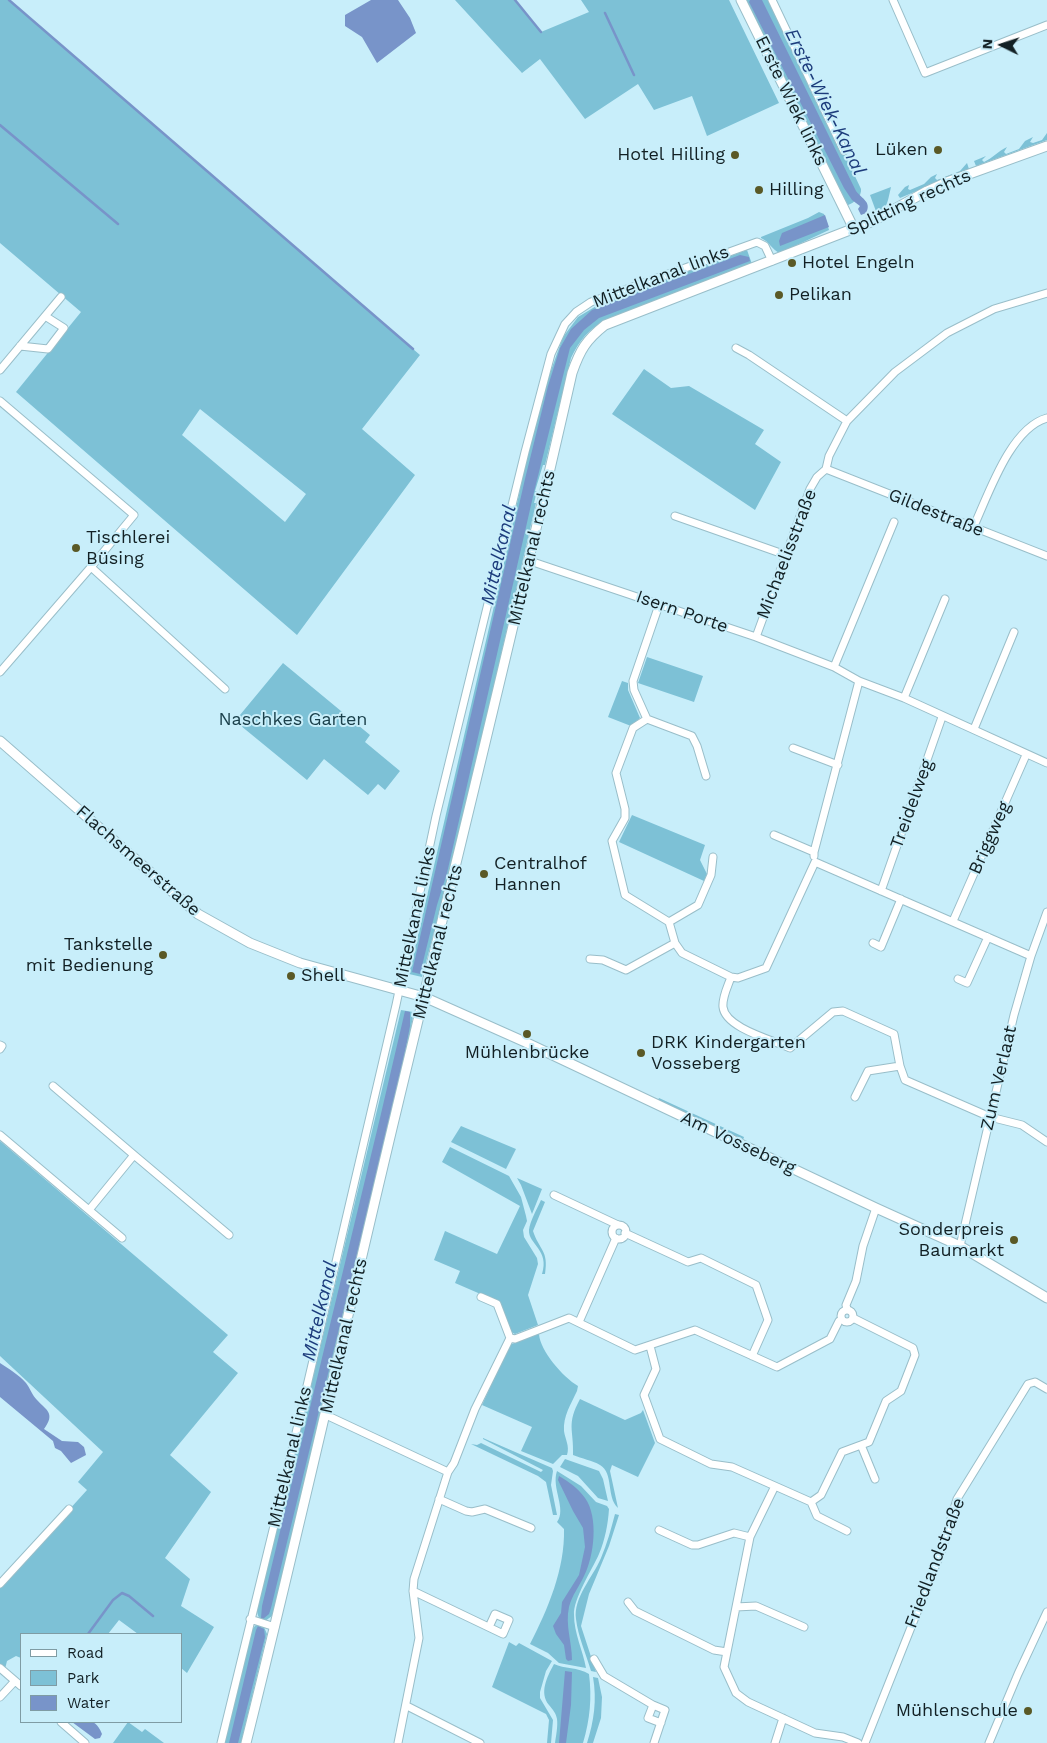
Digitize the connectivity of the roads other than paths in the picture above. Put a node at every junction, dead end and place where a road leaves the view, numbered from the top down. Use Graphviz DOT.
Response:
graph roads {
  1 [pos="741,0"];
  2 [pos="772,0"];
  3 [pos="893,0"];
  4 [pos="1047,25"];
  5 [pos="1047,146"];
  6 [pos="844,151"];
  7 [pos="854,228"];
  8 [pos="772,261"];
  9 [pos="1047,293"];
  10 [pos="61,297"];
  11 [pos="46,316"];
  12 [pos="20,346"];
  13 [pos="736,348"];
  14 [pos="0,370"];
  15 [pos="0,401"];
  16 [pos="1047,418"];
  17 [pos="847,421"];
  18 [pos="826,469"];
  19 [pos="675,516"];
  20 [pos="894,522"];
  21 [pos="973,528"];
  22 [pos="786,555"];
  23 [pos="1047,556"];
  24 [pos="530,561"];
  25 [pos="91,567"];
  26 [pos="945,599"];
  27 [pos="659,605"];
  28 [pos="1014,632"];
  29 [pos="756,638"];
  30 [pos="834,667"];
  31 [pos="0,672"];
  32 [pos="859,680"];
  33 [pos="226,689"];
  34 [pos="904,698"];
  35 [pos="942,717"];
  36 [pos="647,719"];
  37 [pos="974,729"];
  38 [pos="0,741"];
  39 [pos="793,748"];
  40 [pos="1026,754"];
  41 [pos="1047,763"];
  42 [pos="838,765"];
  43 [pos="706,776"];
  44 [pos="774,835"];
  45 [pos="814,852"];
  46 [pos="713,858"];
  47 [pos="815,862"];
  48 [pos="881,891"];
  49 [pos="901,899"];
  50 [pos="1047,912"];
  51 [pos="953,921"];
  52 [pos="669,922"];
  53 [pos="988,937"];
  54 [pos="675,943"];
  55 [pos="873,943"];
  56 [pos="1031,956"];
  57 [pos="590,959"];
  58 [pos="731,977"];
  59 [pos="958,979"];
  60 [pos="407,992"];
  61 [pos="424,997"];
  62 [pos="0,1045"];
  63 [pos="0,1049"];
  64 [pos="900,1066"];
  65 [pos="53,1086"];
  66 [pos="854,1097"];
  67 [pos="990,1117"];
  68 [pos="0,1135"];
  69 [pos="1047,1142"];
  70 [pos="134,1155"];
  71 [pos="554,1195"];
  72 [pos="876,1208"];
  73 [pos="89,1210"];
  74 [pos="618,1225"];
  75 [pos="625,1233"];
  76 [pos="229,1235"];
  77 [pos="122,1238"];
  78 [pos="616,1238"];
  79 [pos="960,1246"];
  80 [pos="481,1297"];
  81 [pos="1047,1298"];
  82 [pos="847,1309"];
  83 [pos="853,1318"];
  84 [pos="842,1320"];
  85 [pos="579,1322"];
  86 [pos="510,1338"];
  87 [pos="650,1346"];
  88 [pos="752,1356"];
  89 [pos="1047,1390"];
  90 [pos="326,1415"];
  91 [pos="861,1445"];
  92 [pos="448,1472"];
  93 [pos="875,1479"];
  94 [pos="775,1486"];
  95 [pos="439,1499"];
  96 [pos="811,1502"];
  97 [pos="69,1509"];
  98 [pos="531,1528"];
  99 [pos="659,1530"];
  100 [pos="847,1531"];
  101 [pos="750,1537"];
  102 [pos="0,1584"];
  103 [pos="413,1591"];
  104 [pos="628,1602"];
  105 [pos="736,1607"];
  106 [pos="1047,1612"];
  107 [pos="250,1619"];
  108 [pos="275,1626"];
  109 [pos="489,1627"];
  110 [pos="804,1627"];
  111 [pos="727,1652"];
  112 [pos="594,1659"];
  113 [pos="0,1668"];
  114 [pos="15,1681"];
  115 [pos="20,1685"];
  116 [pos="0,1697"];
  117 [pos="653,1705"];
  118 [pos="407,1706"];
  119 [pos="784,1718"];
  120 [pos="62,1723"];
  121 [pos="661,1723"];
  122 [pos="85,1743"];
  123 [pos="221,1743"];
  124 [pos="246,1743"];
  125 [pos="398,1743"];
  126 [pos="480,1743"];
  127 [pos="654,1743"];
  128 [pos="775,1743"];
  129 [pos="858,1743"];
  130 [pos="865,1743"];
  131 [pos="989,1743"];
  1 -- 7 [label="main road, Erste Wiek links"];
  2 -- 6 [label="street"];
  3 -- 4 [label="street"];
  5 -- 7 [label="main road, Splitting rechts"];
  7 -- 8 [label="main road, Splitting rechts"];
  8 -- 24 [label="main road, Mittelkanal rechts"];
  8 -- 60 [label="street, Mittelkanal links"];
  9 -- 17 [label="street, Michaelisstraße"];
  10 -- 11 [label="street"];
  11 -- 12 [label="street"];
  11 -- 12 [label="street"];
  12 -- 14 [label="street"];
  13 -- 17 [label="street"];
  15 -- 25 [label="street"];
  16 -- 21 [label="street"];
  17 -- 18 [label="street, Michaelisstraße"];
  18 -- 21 [label="street, Gildestraße"];
  18 -- 22 [label="street, Michaelisstraße"];
  19 -- 22 [label="street"];
  20 -- 30 [label="street"];
  21 -- 23 [label="street, Gildestraße"];
  22 -- 29 [label="street, Michaelisstraße"];
  24 -- 27 [label="street, Isern Porte"];
  24 -- 61 [label="main road, Mittelkanal rechts"];
  25 -- 31 [label="street"];
  25 -- 33 [label="street"];
  26 -- 34 [label="street"];
  27 -- 29 [label="street, Isern Porte"];
  27 -- 36 [label="street"];
  28 -- 37 [label="street"];
  29 -- 30 [label="street, Isern Porte"];
  30 -- 32 [label="street, Isern Porte"];
  32 -- 34 [label="street, Isern Porte"];
  32 -- 42 [label="street"];
  34 -- 35 [label="street, Isern Porte"];
  35 -- 37 [label="street, Isern Porte"];
  35 -- 48 [label="street, Treidelweg"];
  36 -- 43 [label="street"];
  36 -- 52 [label="street"];
  37 -- 40 [label="street, Isern Porte"];
  38 -- 60 [label="main road, Flachsmeerstraße"];
  39 -- 42 [label="street"];
  40 -- 41 [label="street, Isern Porte"];
  40 -- 51 [label="street, Briggweg"];
  42 -- 45 [label="street"];
  44 -- 45 [label="street"];
  45 -- 47 [label="street"];
  46 -- 52 [label="street"];
  47 -- 48 [label="street"];
  47 -- 58 [label="street"];
  48 -- 49 [label="street"];
  49 -- 51 [label="street"];
  49 -- 55 [label="street"];
  50 -- 56 [label="street, Zum Verlaat"];
  51 -- 53 [label="street"];
  52 -- 54 [label="street"];
  53 -- 56 [label="street"];
  53 -- 59 [label="street"];
  54 -- 57 [label="street"];
  54 -- 58 [label="street"];
  56 -- 67 [label="street, Zum Verlaat"];
  58 -- 64 [label="street"];
  60 -- 61 [label="main road, Flachsmeerstraße"];
  60 -- 107 [label="street, Mittelkanal links"];
  61 -- 72 [label="main road, Am Vosseberg"];
  61 -- 90 [label="main road, Mittelkanal rechts"];
  62 -- 63 [label="street"];
  64 -- 66 [label="street"];
  64 -- 67 [label="street"];
  65 -- 70 [label="street"];
  67 -- 69 [label="street"];
  67 -- 79 [label="street, Zum Verlaat"];
  68 -- 73 [label="street"];
  70 -- 73 [label="street"];
  70 -- 76 [label="street"];
  71 -- 74 [label="street"];
  72 -- 79 [label="main road, Am Vosseberg"];
  72 -- 82 [label="street"];
  73 -- 77 [label="street"];
  74 -- 75 [label="street"];
  74 -- 78 [label="street"];
  75 -- 78 [label="street"];
  75 -- 88 [label="street"];
  78 -- 85 [label="street"];
  79 -- 81 [label="main road, Am Vosseberg"];
  80 -- 86 [label="street"];
  82 -- 83 [label="street"];
  82 -- 84 [label="street"];
  83 -- 84 [label="street"];
  83 -- 91 [label="street"];
  84 -- 88 [label="street"];
  85 -- 86 [label="street"];
  85 -- 87 [label="street"];
  86 -- 92 [label="street"];
  87 -- 88 [label="street"];
  87 -- 94 [label="street"];
  89 -- 130 [label="street, Friedlandstraße"];
  90 -- 92 [label="street"];
  90 -- 108 [label="main road, Mittelkanal rechts"];
  91 -- 93 [label="street"];
  91 -- 96 [label="street"];
  92 -- 95 [label="street"];
  94 -- 96 [label="street"];
  94 -- 101 [label="street"];
  95 -- 98 [label="street"];
  95 -- 103 [label="street"];
  96 -- 100 [label="street"];
  97 -- 102 [label="street"];
  99 -- 101 [label="street"];
  101 -- 105 [label="street"];
  103 -- 109 [label="street"];
  103 -- 118 [label="street"];
  104 -- 111 [label="street"];
  105 -- 110 [label="street"];
  105 -- 111 [label="street"];
  106 -- 131 [label="street"];
  107 -- 108 [label="street"];
  107 -- 123 [label="street, Mittelkanal links"];
  108 -- 124 [label="main road, Mittelkanal rechts"];
  111 -- 119 [label="street"];
  112 -- 117 [label="street"];
  113 -- 114 [label="street"];
  114 -- 115 [label="street"];
  114 -- 116 [label="street"];
  117 -- 121 [label="street"];
  117 -- 121 [label="street"];
  118 -- 125 [label="street"];
  118 -- 126 [label="street"];
  119 -- 128 [label="street"];
  119 -- 129 [label="street"];
  120 -- 122 [label="street"];
  121 -- 127 [label="street"];
}
